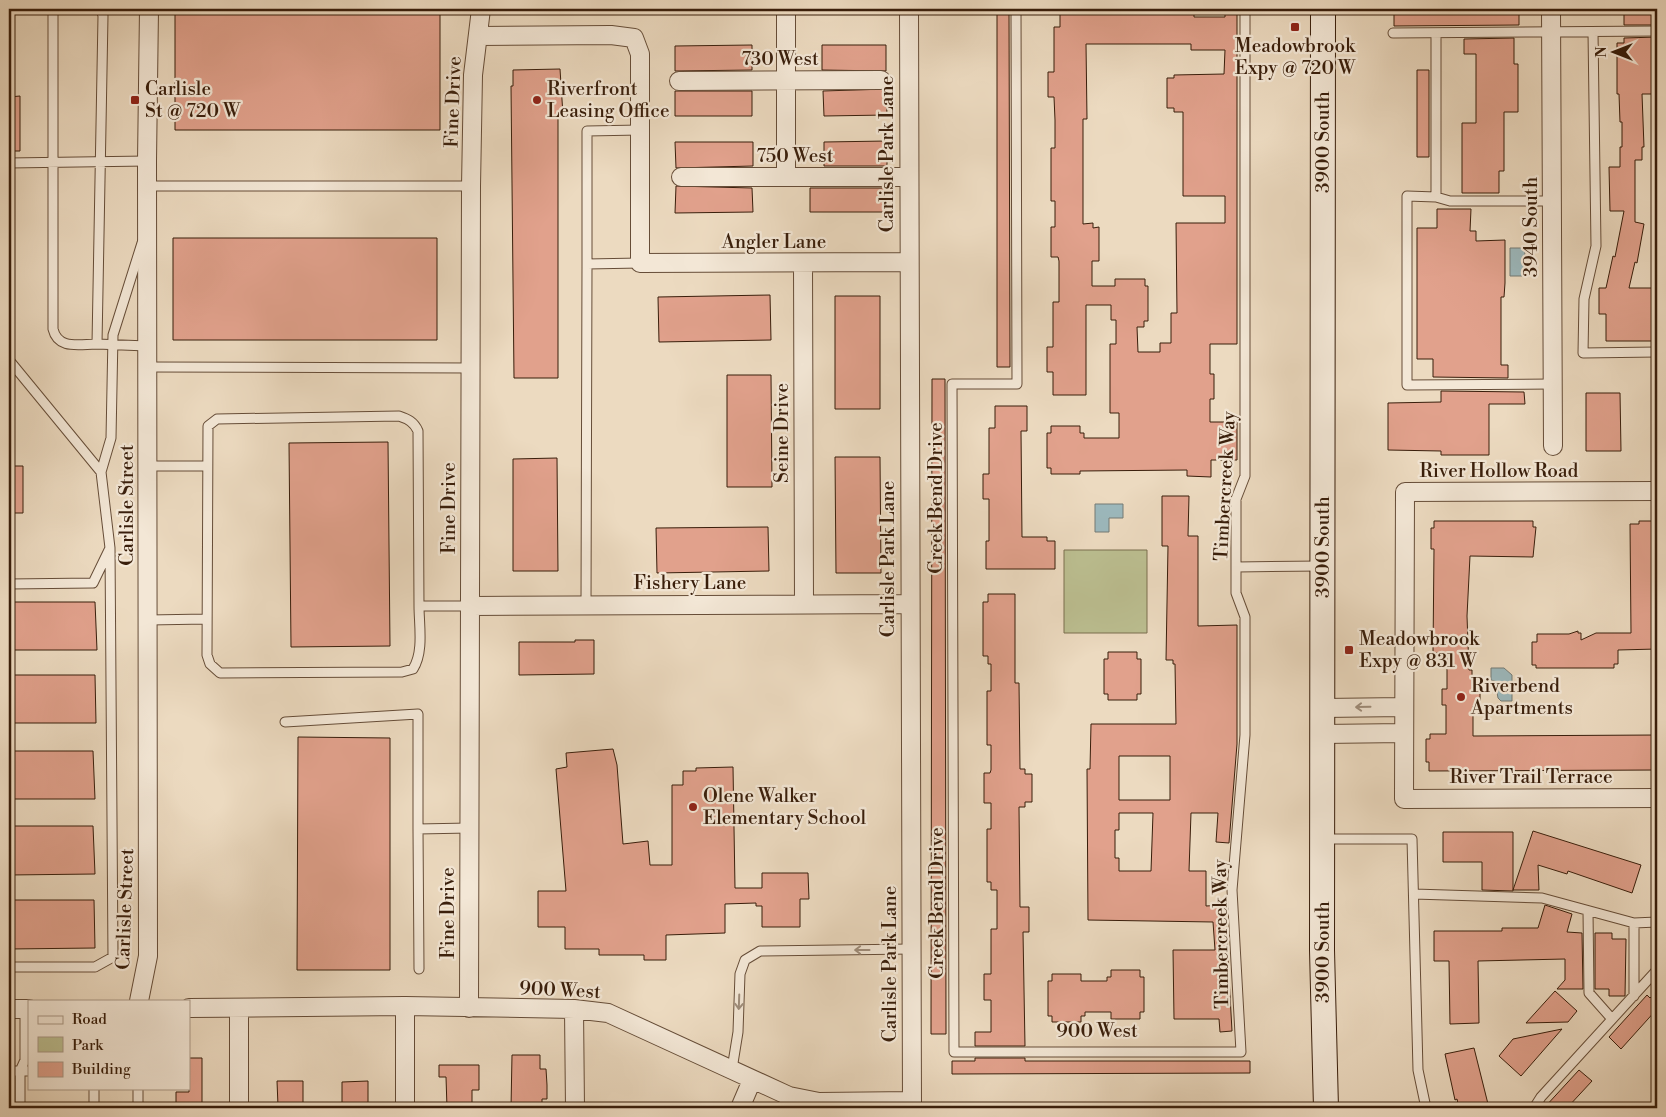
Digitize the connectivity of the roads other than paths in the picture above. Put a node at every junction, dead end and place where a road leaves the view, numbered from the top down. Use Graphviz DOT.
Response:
graph roads {
  1 [pos="54,9"];
  2 [pos="101,9"];
  3 [pos="149,9"];
  4 [pos="481,9"];
  5 [pos="786,9"];
  6 [pos="908,9"];
  7 [pos="1016,9"];
  8 [pos="1245,9"];
  9 [pos="1323,9"];
  10 [pos="1550,9"];
  11 [pos="1657,31"];
  12 [pos="1551,32"];
  13 [pos="1592,32"];
  14 [pos="1393,33"];
  15 [pos="1436,34"];
  16 [pos="478,36"];
  17 [pos="786,80"];
  18 [pos="881,80"];
  19 [pos="679,81"];
  20 [pos="640,130"];
  21 [pos="100,161"];
  22 [pos="147,161"];
  23 [pos="9,163"];
  24 [pos="53,163"];
  25 [pos="681,177"];
  26 [pos="786,177"];
  27 [pos="908,177"];
  28 [pos="148,186"];
  29 [pos="472,186"];
  30 [pos="1436,197"];
  31 [pos="1552,201"];
  32 [pos="148,223"];
  33 [pos="909,262"];
  34 [pos="640,263"];
  35 [pos="802,263"];
  36 [pos="587,264"];
  37 [pos="98,344"];
  38 [pos="112,345"];
  39 [pos="148,346"];
  40 [pos="1657,352"];
  41 [pos="9,360"];
  42 [pos="148,367"];
  43 [pos="471,368"];
  44 [pos="1553,384"];
  45 [pos="1553,446"];
  46 [pos="149,466"];
  47 [pos="207,466"];
  48 [pos="101,472"];
  49 [pos="1657,491"];
  50 [pos="110,548"];
  51 [pos="1323,566"];
  52 [pos="1237,567"];
  53 [pos="9,584"];
  54 [pos="586,604"];
  55 [pos="804,604"];
  56 [pos="909,604"];
  57 [pos="419,606"];
  58 [pos="470,606"];
  59 [pos="206,619"];
  60 [pos="149,620"];
  61 [pos="1404,707"];
  62 [pos="1323,708"];
  63 [pos="285,722"];
  64 [pos="1404,733"];
  65 [pos="1322,734"];
  66 [pos="1657,798"];
  67 [pos="1404,799"];
  68 [pos="469,828"];
  69 [pos="418,829"];
  70 [pos="1323,839"];
  71 [pos="1414,894"];
  72 [pos="1588,911"];
  73 [pos="1657,922"];
  74 [pos="1634,923"];
  75 [pos="911,949"];
  76 [pos="9,967"];
  77 [pos="419,969"];
  78 [pos="1657,970"];
  79 [pos="1634,996"];
  80 [pos="139,1000"];
  81 [pos="405,1006"];
  82 [pos="190,1008"];
  83 [pos="239,1008"];
  84 [pos="469,1008"];
  85 [pos="21,1009"];
  86 [pos="574,1009"];
  87 [pos="1612,1019"];
  88 [pos="954,1052"];
  89 [pos="1241,1052"];
  90 [pos="732,1069"];
  91 [pos="9,1071"];
  92 [pos="24,1071"];
  93 [pos="752,1080"];
  94 [pos="94,1090"];
  95 [pos="138,1090"];
  96 [pos="1325,1097"];
  97 [pos="912,1105"];
  98 [pos="20,1108"];
  99 [pos="94,1108"];
  100 [pos="138,1108"];
  101 [pos="240,1108"];
  102 [pos="405,1108"];
  103 [pos="575,1108"];
  104 [pos="740,1108"];
  105 [pos="1426,1108"];
  106 [pos="1534,1108"];
  1 -- 24 [label="lane"];
  2 -- 21 [label="lane"];
  3 -- 22 [label="street, Carlisle Street"];
  4 -- 16 [label="street, Fine Drive"];
  5 -- 17 [label="street"];
  6 -- 27 [label="street, Carlisle Park Lane"];
  7 -- 88 [label="lane, Creek Bend Drive"];
  8 -- 52 [label="lane, Timbercreek Way"];
  9 -- 51 [label="main road, 3900 South"];
  10 -- 12 [label="street, 3940 South"];
  11 -- 13 [label="lane"];
  12 -- 13 [label="lane"];
  12 -- 15 [label="lane"];
  12 -- 31 [label="street, 3940 South"];
  13 -- 40 [label="lane"];
  14 -- 15 [label="lane"];
  15 -- 30 [label="lane"];
  16 -- 20 [label="street"];
  16 -- 29 [label="street, Fine Drive"];
  17 -- 18 [label="street, 730 West"];
  17 -- 19 [label="street, 730 West"];
  17 -- 26 [label="street"];
  20 -- 34 [label="street"];
  20 -- 36 [label="lane"];
  21 -- 22 [label="lane"];
  21 -- 24 [label="lane"];
  21 -- 37 [label="lane"];
  22 -- 28 [label="street, Carlisle Street"];
  23 -- 24 [label="lane"];
  24 -- 37 [label="lane"];
  25 -- 26 [label="street, 750 West"];
  26 -- 27 [label="street, 750 West"];
  27 -- 33 [label="street, Carlisle Park Lane"];
  28 -- 29 [label="lane"];
  28 -- 32 [label="street, Carlisle Street"];
  29 -- 43 [label="street, Fine Drive"];
  30 -- 31 [label="lane"];
  30 -- 44 [label="lane"];
  31 -- 44 [label="street, 3940 South"];
  32 -- 38 [label="lane"];
  32 -- 39 [label="street, Carlisle Street"];
  33 -- 35 [label="street, Angler Lane"];
  33 -- 56 [label="street, Carlisle Park Lane"];
  34 -- 35 [label="street, Angler Lane"];
  34 -- 36 [label="lane"];
  35 -- 55 [label="street, Seine Drive"];
  36 -- 54 [label="lane"];
  37 -- 38 [label="lane"];
  38 -- 39 [label="lane"];
  38 -- 48 [label="lane"];
  39 -- 42 [label="street, Carlisle Street"];
  41 -- 48 [label="lane"];
  42 -- 43 [label="lane"];
  42 -- 46 [label="street, Carlisle Street"];
  43 -- 58 [label="street, Fine Drive"];
  44 -- 45 [label="street, 3940 South"];
  46 -- 47 [label="lane"];
  46 -- 60 [label="street, Carlisle Street"];
  47 -- 57 [label="lane"];
  47 -- 59 [label="lane"];
  48 -- 50 [label="lane"];
  49 -- 61 [label="street, River Hollow Road"];
  50 -- 53 [label="lane"];
  50 -- 76 [label="lane"];
  51 -- 52 [label="lane"];
  51 -- 62 [label="main road, 3900 South"];
  52 -- 89 [label="lane, Timbercreek Way"];
  54 -- 55 [label="street, Fishery Lane"];
  54 -- 58 [label="street, Fishery Lane"];
  55 -- 56 [label="street, Fishery Lane"];
  56 -- 75 [label="street, Carlisle Park Lane"];
  57 -- 58 [label="lane"];
  57 -- 59 [label="lane"];
  58 -- 68 [label="street, Fine Drive"];
  59 -- 60 [label="lane"];
  60 -- 80 [label="street, Carlisle Street"];
  61 -- 62 [label="street, one-way"];
  61 -- 64 [label="street, River Hollow Road"];
  62 -- 65 [label="main road, 3900 South"];
  63 -- 69 [label="lane"];
  64 -- 65 [label="street"];
  64 -- 67 [label="street, River Hollow Road"];
  65 -- 70 [label="main road, 3900 South"];
  66 -- 67 [label="street, River Trail Terrace"];
  68 -- 69 [label="lane"];
  68 -- 84 [label="street, Fine Drive"];
  69 -- 77 [label="lane"];
  70 -- 71 [label="lane"];
  70 -- 96 [label="main road, 3900 South"];
  71 -- 72 [label="lane"];
  71 -- 105 [label="lane"];
  72 -- 74 [label="lane"];
  72 -- 87 [label="lane"];
  73 -- 74 [label="lane"];
  74 -- 79 [label="lane"];
  75 -- 90 [label="lane, one-way"];
  75 -- 97 [label="street, Carlisle Park Lane"];
  78 -- 79 [label="lane"];
  79 -- 87 [label="lane"];
  81 -- 83 [label="street, 900 West"];
  81 -- 84 [label="street, 900 West"];
  81 -- 102 [label="street"];
  82 -- 83 [label="street, 900 West"];
  83 -- 101 [label="street"];
  84 -- 86 [label="street, 900 West"];
  85 -- 92 [label="lane"];
  86 -- 90 [label="street, 900 West"];
  86 -- 103 [label="street"];
  87 -- 106 [label="lane"];
  88 -- 89 [label="lane, 900 West"];
  90 -- 93 [label="street, 900 West"];
  91 -- 92 [label="lane"];
  92 -- 98 [label="lane"];
  93 -- 97 [label="street, 900 West"];
  93 -- 104 [label="street"];
  94 -- 99 [label="lane"];
  95 -- 100 [label="lane"];
}
